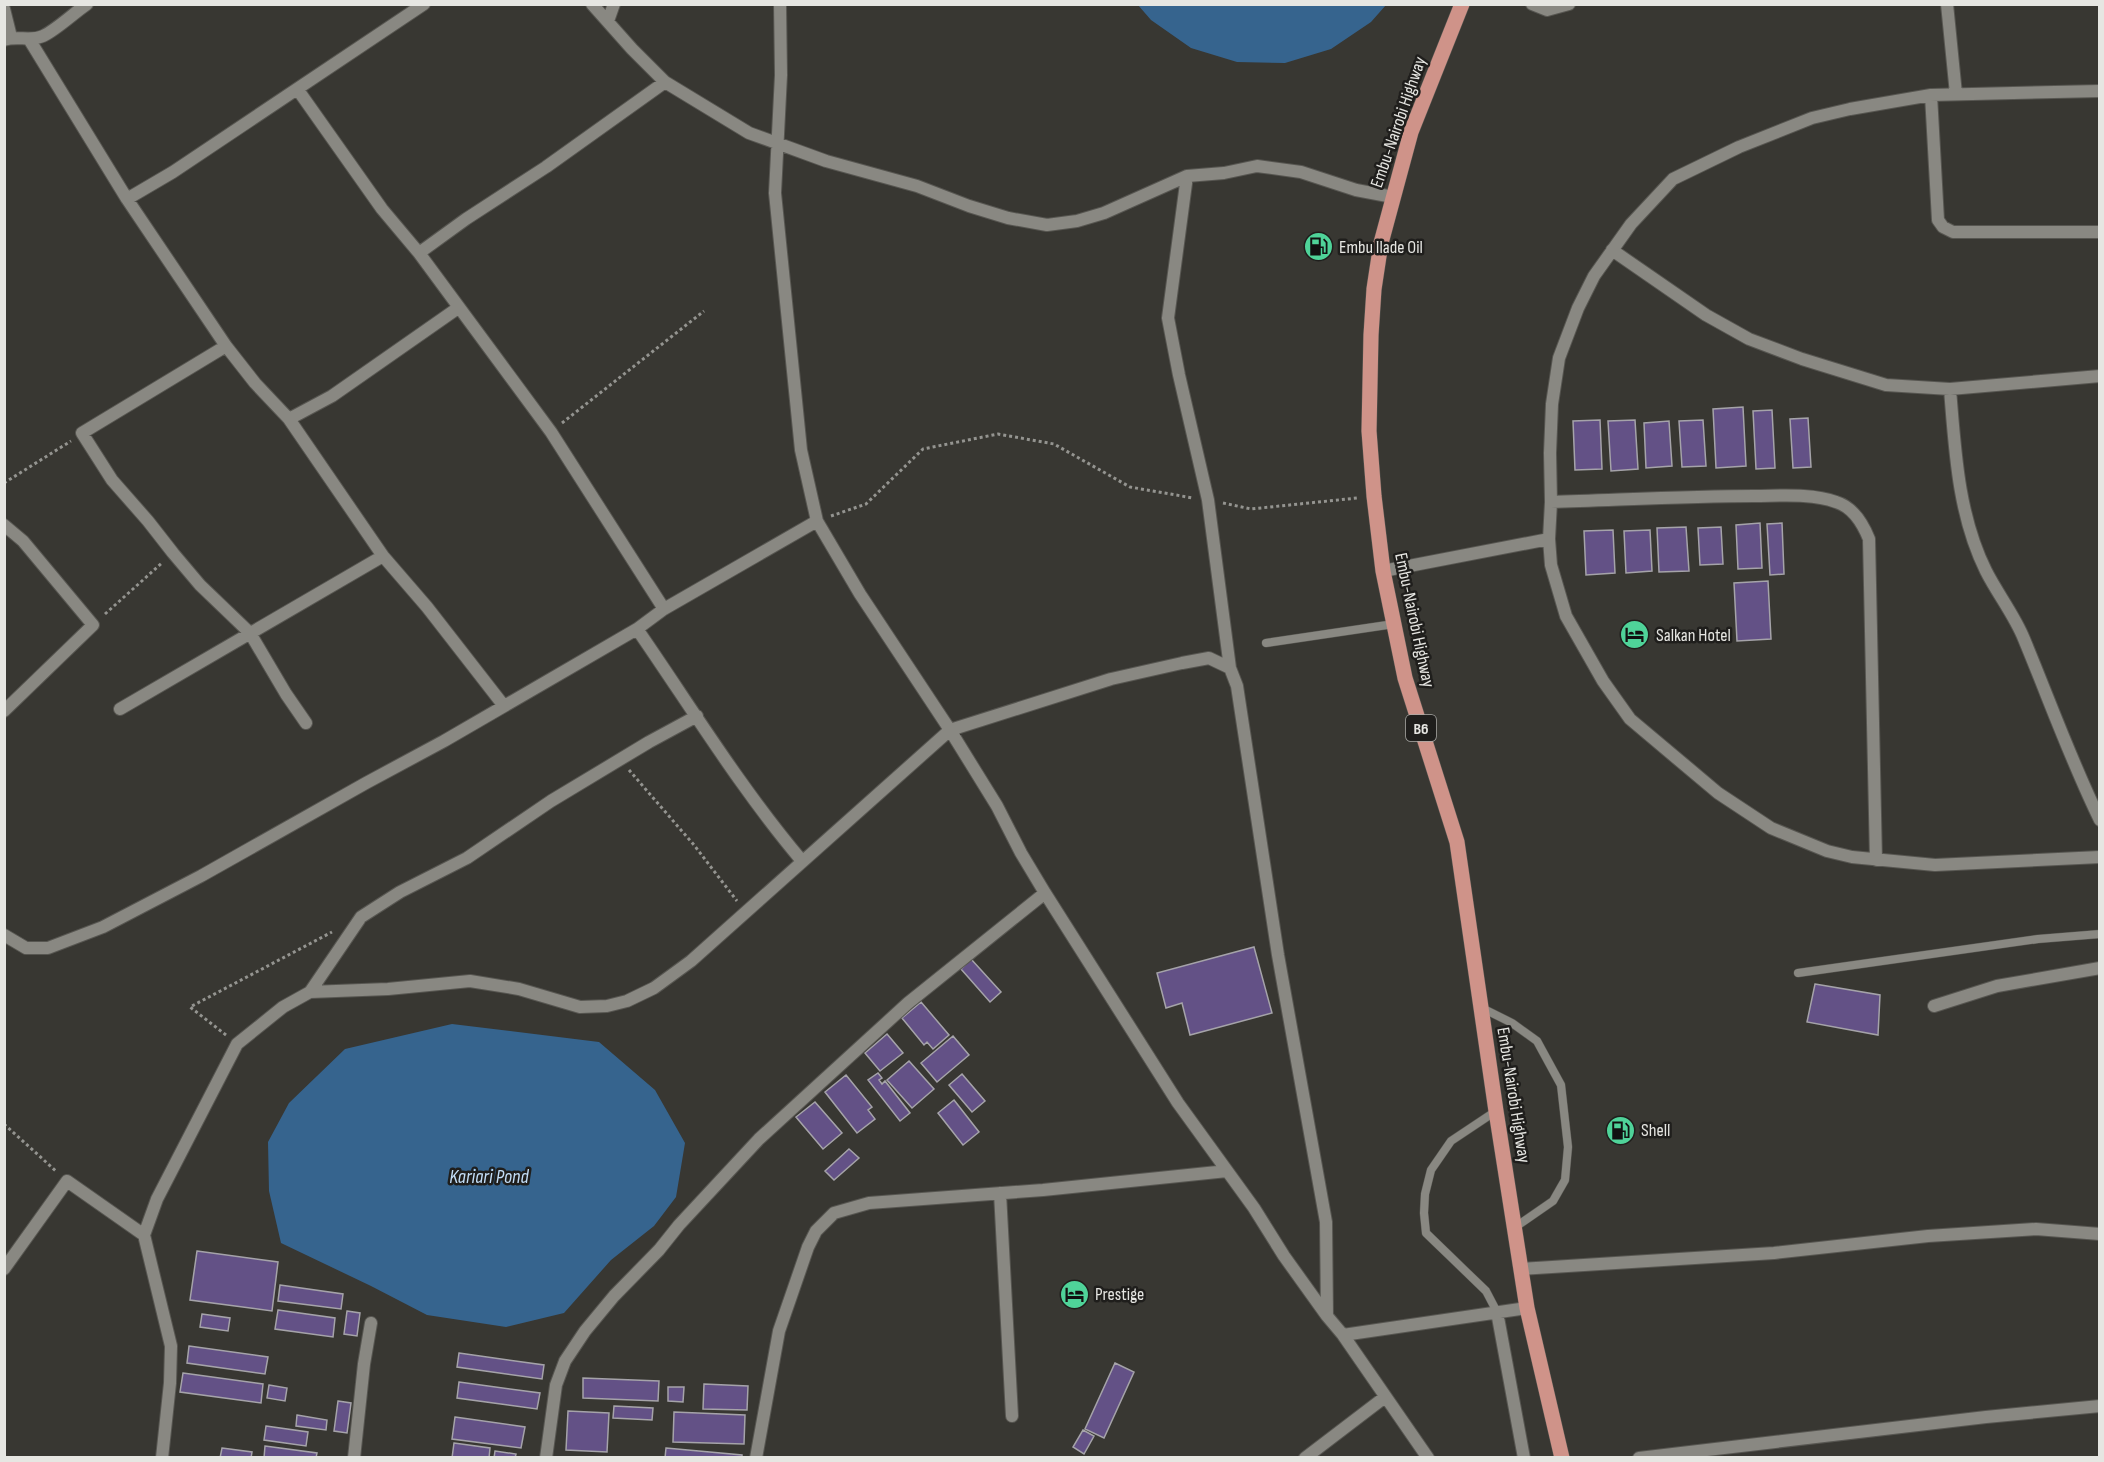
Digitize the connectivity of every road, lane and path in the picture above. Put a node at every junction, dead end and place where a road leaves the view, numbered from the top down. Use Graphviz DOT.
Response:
graph roads {
  1 [pos="87,4"];
  2 [pos="424,4"];
  3 [pos="592,4"];
  4 [pos="614,4"];
  5 [pos="780,4"];
  6 [pos="1462,4"];
  7 [pos="1532,4"];
  8 [pos="1569,4"];
  9 [pos="1947,4"];
  10 [pos="4,9"];
  11 [pos="608,21"];
  12 [pos="8,39"];
  13 [pos="29,39"];
  14 [pos="665,82"];
  15 [pos="298,90"];
  16 [pos="2100,91"];
  17 [pos="1956,94"];
  18 [pos="1931,95"];
  19 [pos="778,145"];
  20 [pos="1187,176"];
  21 [pos="1393,197"];
  22 [pos="127,199"];
  23 [pos="2100,232"];
  24 [pos="1612,250"];
  25 [pos="419,253"];
  26 [pos="458,308"];
  27 [pos="704,311"];
  28 [pos="226,346"];
  29 [pos="2100,376"];
  30 [pos="1950,388"];
  31 [pos="289,419"];
  32 [pos="551,432"];
  33 [pos="82,433"];
  34 [pos="4,483"];
  35 [pos="1374,496"];
  36 [pos="1208,500"];
  37 [pos="1551,501"];
  38 [pos="817,521"];
  39 [pos="4,525"];
  40 [pos="1549,539"];
  41 [pos="172,553"];
  42 [pos="383,556"];
  43 [pos="1383,571"];
  44 [pos="663,609"];
  45 [pos="1394,624"];
  46 [pos="93,625"];
  47 [pos="638,629"];
  48 [pos="250,633"];
  49 [pos="1266,643"];
  50 [pos="1230,668"];
  51 [pos="504,706"];
  52 [pos="120,709"];
  53 [pos="4,711"];
  54 [pos="697,716"];
  55 [pos="306,723"];
  56 [pos="950,730"];
  57 [pos="619,760"];
  58 [pos="2100,820"];
  59 [pos="2100,857"];
  60 [pos="1875,860"];
  61 [pos="802,861"];
  62 [pos="1045,893"];
  63 [pos="746,912"];
  64 [pos="361,917"];
  65 [pos="2100,934"];
  66 [pos="4,935"];
  67 [pos="2100,968"];
  68 [pos="1798,973"];
  69 [pos="310,992"];
  70 [pos="1934,1006"];
  71 [pos="1481,1008"];
  72 [pos="237,1044"];
  73 [pos="1496,1111"];
  74 [pos="4,1124"];
  75 [pos="1227,1171"];
  76 [pos="67,1181"];
  77 [pos="1000,1193"];
  78 [pos="1514,1228"];
  79 [pos="2100,1234"];
  80 [pos="144,1235"];
  81 [pos="4,1269"];
  82 [pos="1521,1269"];
  83 [pos="1527,1308"];
  84 [pos="1497,1312"];
  85 [pos="1327,1316"];
  86 [pos="371,1323"];
  87 [pos="1343,1335"];
  88 [pos="1385,1397"];
  89 [pos="2100,1406"];
  90 [pos="1012,1416"];
  91 [pos="162,1458"];
  92 [pos="354,1458"];
  93 [pos="546,1458"];
  94 [pos="756,1458"];
  95 [pos="1305,1458"];
  96 [pos="1428,1458"];
  97 [pos="1524,1458"];
  98 [pos="1562,1458"];
  99 [pos="1639,1458"];
  1 -- 13 [label="street"];
  2 -- 15 [label="street"];
  3 -- 11 [label="street"];
  4 -- 11 [label="street"];
  5 -- 19 [label="street"];
  6 -- 21 [label="main road, Embu-Nairobi Highway / B6"];
  7 -- 8 [label="street"];
  9 -- 17 [label="street"];
  10 -- 12 [label="street"];
  11 -- 14 [label="street"];
  12 -- 13 [label="street"];
  13 -- 22 [label="street"];
  14 -- 19 [label="street"];
  14 -- 25 [label="street"];
  15 -- 22 [label="street"];
  15 -- 25 [label="street"];
  16 -- 17 [label="street"];
  17 -- 18 [label="street"];
  18 -- 23 [label="street"];
  18 -- 24 [label="street"];
  19 -- 20 [label="street"];
  19 -- 38 [label="street"];
  20 -- 21 [label="street"];
  20 -- 36 [label="street"];
  21 -- 35 [label="main road, Embu-Nairobi Highway / B6"];
  22 -- 28 [label="street"];
  24 -- 30 [label="street"];
  24 -- 37 [label="street"];
  25 -- 26 [label="street"];
  26 -- 31 [label="street"];
  26 -- 32 [label="street"];
  27 -- 32 [label="path"];
  28 -- 31 [label="street"];
  28 -- 33 [label="street"];
  29 -- 30 [label="street"];
  30 -- 58 [label="street"];
  31 -- 42 [label="street"];
  32 -- 44 [label="street"];
  33 -- 34 [label="path"];
  33 -- 41 [label="street"];
  35 -- 36 [label="path"];
  35 -- 43 [label="main road, Embu-Nairobi Highway / B6"];
  36 -- 38 [label="path"];
  36 -- 50 [label="street"];
  37 -- 40 [label="street"];
  37 -- 60 [label="street"];
  38 -- 44 [label="street"];
  38 -- 56 [label="street"];
  39 -- 46 [label="street"];
  40 -- 43 [label="street"];
  40 -- 60 [label="street"];
  41 -- 46 [label="path"];
  41 -- 48 [label="street"];
  42 -- 48 [label="street"];
  42 -- 51 [label="street"];
  43 -- 45 [label="main road, Embu-Nairobi Highway / B6"];
  44 -- 47 [label="street"];
  45 -- 49 [label="lane"];
  45 -- 71 [label="main road, Embu-Nairobi Highway / B6"];
  46 -- 53 [label="street"];
  47 -- 51 [label="street"];
  47 -- 54 [label="street"];
  48 -- 52 [label="street"];
  48 -- 55 [label="street"];
  50 -- 56 [label="street"];
  50 -- 85 [label="street"];
  51 -- 66 [label="street"];
  54 -- 57 [label="street"];
  54 -- 61 [label="street"];
  56 -- 61 [label="street"];
  56 -- 62 [label="street"];
  57 -- 63 [label="path"];
  57 -- 64 [label="street"];
  59 -- 60 [label="street"];
  61 -- 63 [label="street"];
  62 -- 75 [label="street"];
  62 -- 93 [label="street"];
  63 -- 69 [label="street"];
  64 -- 69 [label="street"];
  64 -- 72 [label="path"];
  65 -- 68 [label="lane"];
  67 -- 70 [label="street"];
  69 -- 72 [label="street"];
  71 -- 73 [label="main road, Embu-Nairobi Highway / B6"];
  71 -- 78 [label="lane"];
  72 -- 80 [label="street"];
  73 -- 78 [label="main road, Embu-Nairobi Highway / B6"];
  73 -- 84 [label="lane"];
  74 -- 76 [label="path"];
  75 -- 77 [label="street"];
  75 -- 85 [label="street"];
  76 -- 80 [label="street"];
  76 -- 81 [label="street"];
  77 -- 90 [label="street"];
  77 -- 94 [label="street"];
  78 -- 82 [label="main road, Embu-Nairobi Highway / B6"];
  79 -- 82 [label="street"];
  80 -- 91 [label="street"];
  82 -- 83 [label="main road, Embu-Nairobi Highway / B6"];
  83 -- 84 [label="street"];
  83 -- 98 [label="main road, Embu-Nairobi Highway / B6"];
  84 -- 87 [label="street"];
  84 -- 97 [label="street"];
  85 -- 87 [label="street"];
  86 -- 92 [label="street"];
  87 -- 88 [label="street"];
  88 -- 95 [label="street"];
  88 -- 96 [label="street"];
  89 -- 99 [label="street"];
}
